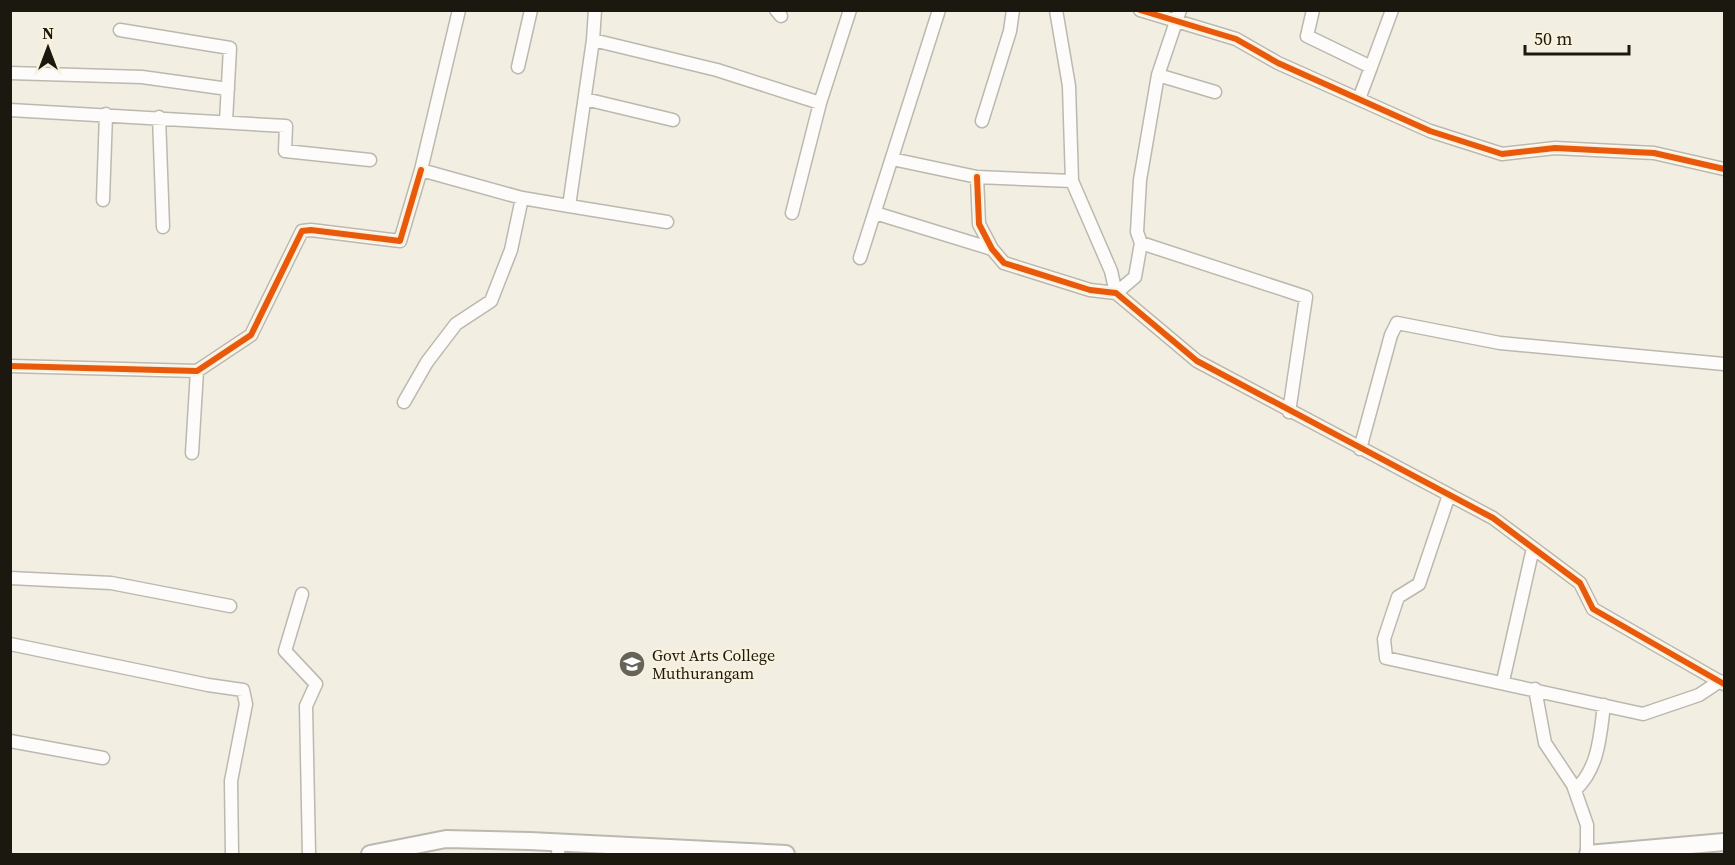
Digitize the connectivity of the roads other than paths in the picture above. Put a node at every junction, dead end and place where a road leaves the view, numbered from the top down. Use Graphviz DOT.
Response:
graph roads {
  1 [pos="459,10"];
  2 [pos="531,10"];
  3 [pos="595,10"];
  4 [pos="850,10"];
  5 [pos="939,10"];
  6 [pos="1013,10"];
  7 [pos="1056,10"];
  8 [pos="1140,10"];
  9 [pos="1313,10"];
  10 [pos="1392,10"];
  11 [pos="1177,16"];
  12 [pos="120,30"];
  13 [pos="593,40"];
  14 [pos="519,67"];
  15 [pos="1371,67"];
  16 [pos="10,73"];
  17 [pos="1158,75"];
  18 [pos="228,89"];
  19 [pos="1215,92"];
  20 [pos="585,99"];
  21 [pos="1359,99"];
  22 [pos="820,103"];
  23 [pos="10,110"];
  24 [pos="106,114"];
  25 [pos="159,117"];
  26 [pos="673,120"];
  27 [pos="226,121"];
  28 [pos="982,121"];
  29 [pos="892,159"];
  30 [pos="370,160"];
  31 [pos="421,170"];
  32 [pos="1725,170"];
  33 [pos="977,177"];
  34 [pos="1072,181"];
  35 [pos="522,198"];
  36 [pos="103,200"];
  37 [pos="569,206"];
  38 [pos="792,213"];
  39 [pos="874,213"];
  40 [pos="667,222"];
  41 [pos="163,227"];
  42 [pos="1141,243"];
  43 [pos="992,249"];
  44 [pos="860,258"];
  45 [pos="1116,293"];
  46 [pos="1725,364"];
  47 [pos="10,366"];
  48 [pos="197,371"];
  49 [pos="404,402"];
  50 [pos="1289,412"];
  51 [pos="1360,449"];
  52 [pos="192,453"];
  53 [pos="1449,495"];
  54 [pos="1533,548"];
  55 [pos="10,578"];
  56 [pos="302,594"];
  57 [pos="231,606"];
  58 [pos="10,644"];
  59 [pos="1503,681"];
  60 [pos="1722,682"];
  61 [pos="1536,689"];
  62 [pos="1604,705"];
  63 [pos="10,741"];
  64 [pos="103,758"];
  65 [pos="1575,790"];
  66 [pos="1725,842"];
  67 [pos="559,848"];
  68 [pos="232,855"];
  69 [pos="309,855"];
  70 [pos="370,855"];
  71 [pos="786,855"];
  72 [pos="1588,855"];
  1 -- 31 [label="street"];
  2 -- 14 [label="street"];
  3 -- 13 [label="street"];
  4 -- 22 [label="street"];
  5 -- 29 [label="street"];
  6 -- 28 [label="street"];
  7 -- 34 [label="street"];
  8 -- 11 [label="street"];
  9 -- 15 [label="street"];
  10 -- 15 [label="street"];
  11 -- 17 [label="street"];
  11 -- 21 [label="street"];
  12 -- 18 [label="street"];
  13 -- 20 [label="street"];
  13 -- 22 [label="street"];
  15 -- 21 [label="street"];
  16 -- 18 [label="street"];
  17 -- 19 [label="street"];
  17 -- 42 [label="street"];
  18 -- 27 [label="street"];
  20 -- 26 [label="street"];
  20 -- 37 [label="street"];
  21 -- 32 [label="street"];
  22 -- 38 [label="street"];
  23 -- 24 [label="street"];
  24 -- 25 [label="street"];
  24 -- 36 [label="street"];
  25 -- 27 [label="street"];
  25 -- 41 [label="street"];
  27 -- 30 [label="street"];
  29 -- 33 [label="street"];
  29 -- 39 [label="street"];
  31 -- 35 [label="street"];
  31 -- 48 [label="street"];
  33 -- 34 [label="street"];
  33 -- 43 [label="street"];
  34 -- 45 [label="street"];
  35 -- 37 [label="street"];
  35 -- 49 [label="street"];
  37 -- 40 [label="street"];
  39 -- 43 [label="street"];
  39 -- 44 [label="street"];
  42 -- 45 [label="street"];
  42 -- 50 [label="street"];
  43 -- 45 [label="street"];
  45 -- 50 [label="street"];
  46 -- 51 [label="street"];
  47 -- 48 [label="street"];
  48 -- 52 [label="street"];
  50 -- 51 [label="street"];
  51 -- 53 [label="street"];
  53 -- 54 [label="street"];
  53 -- 59 [label="street"];
  54 -- 59 [label="street"];
  54 -- 60 [label="street"];
  55 -- 57 [label="street"];
  56 -- 69 [label="street"];
  58 -- 68 [label="street"];
  59 -- 61 [label="street"];
  60 -- 62 [label="street"];
  61 -- 62 [label="street"];
  61 -- 65 [label="street"];
  62 -- 65 [label="street"];
  63 -- 64 [label="street"];
  65 -- 72 [label="street"];
  66 -- 72 [label="street"];
  67 -- 70 [label="street"];
  67 -- 71 [label="street"];
}
